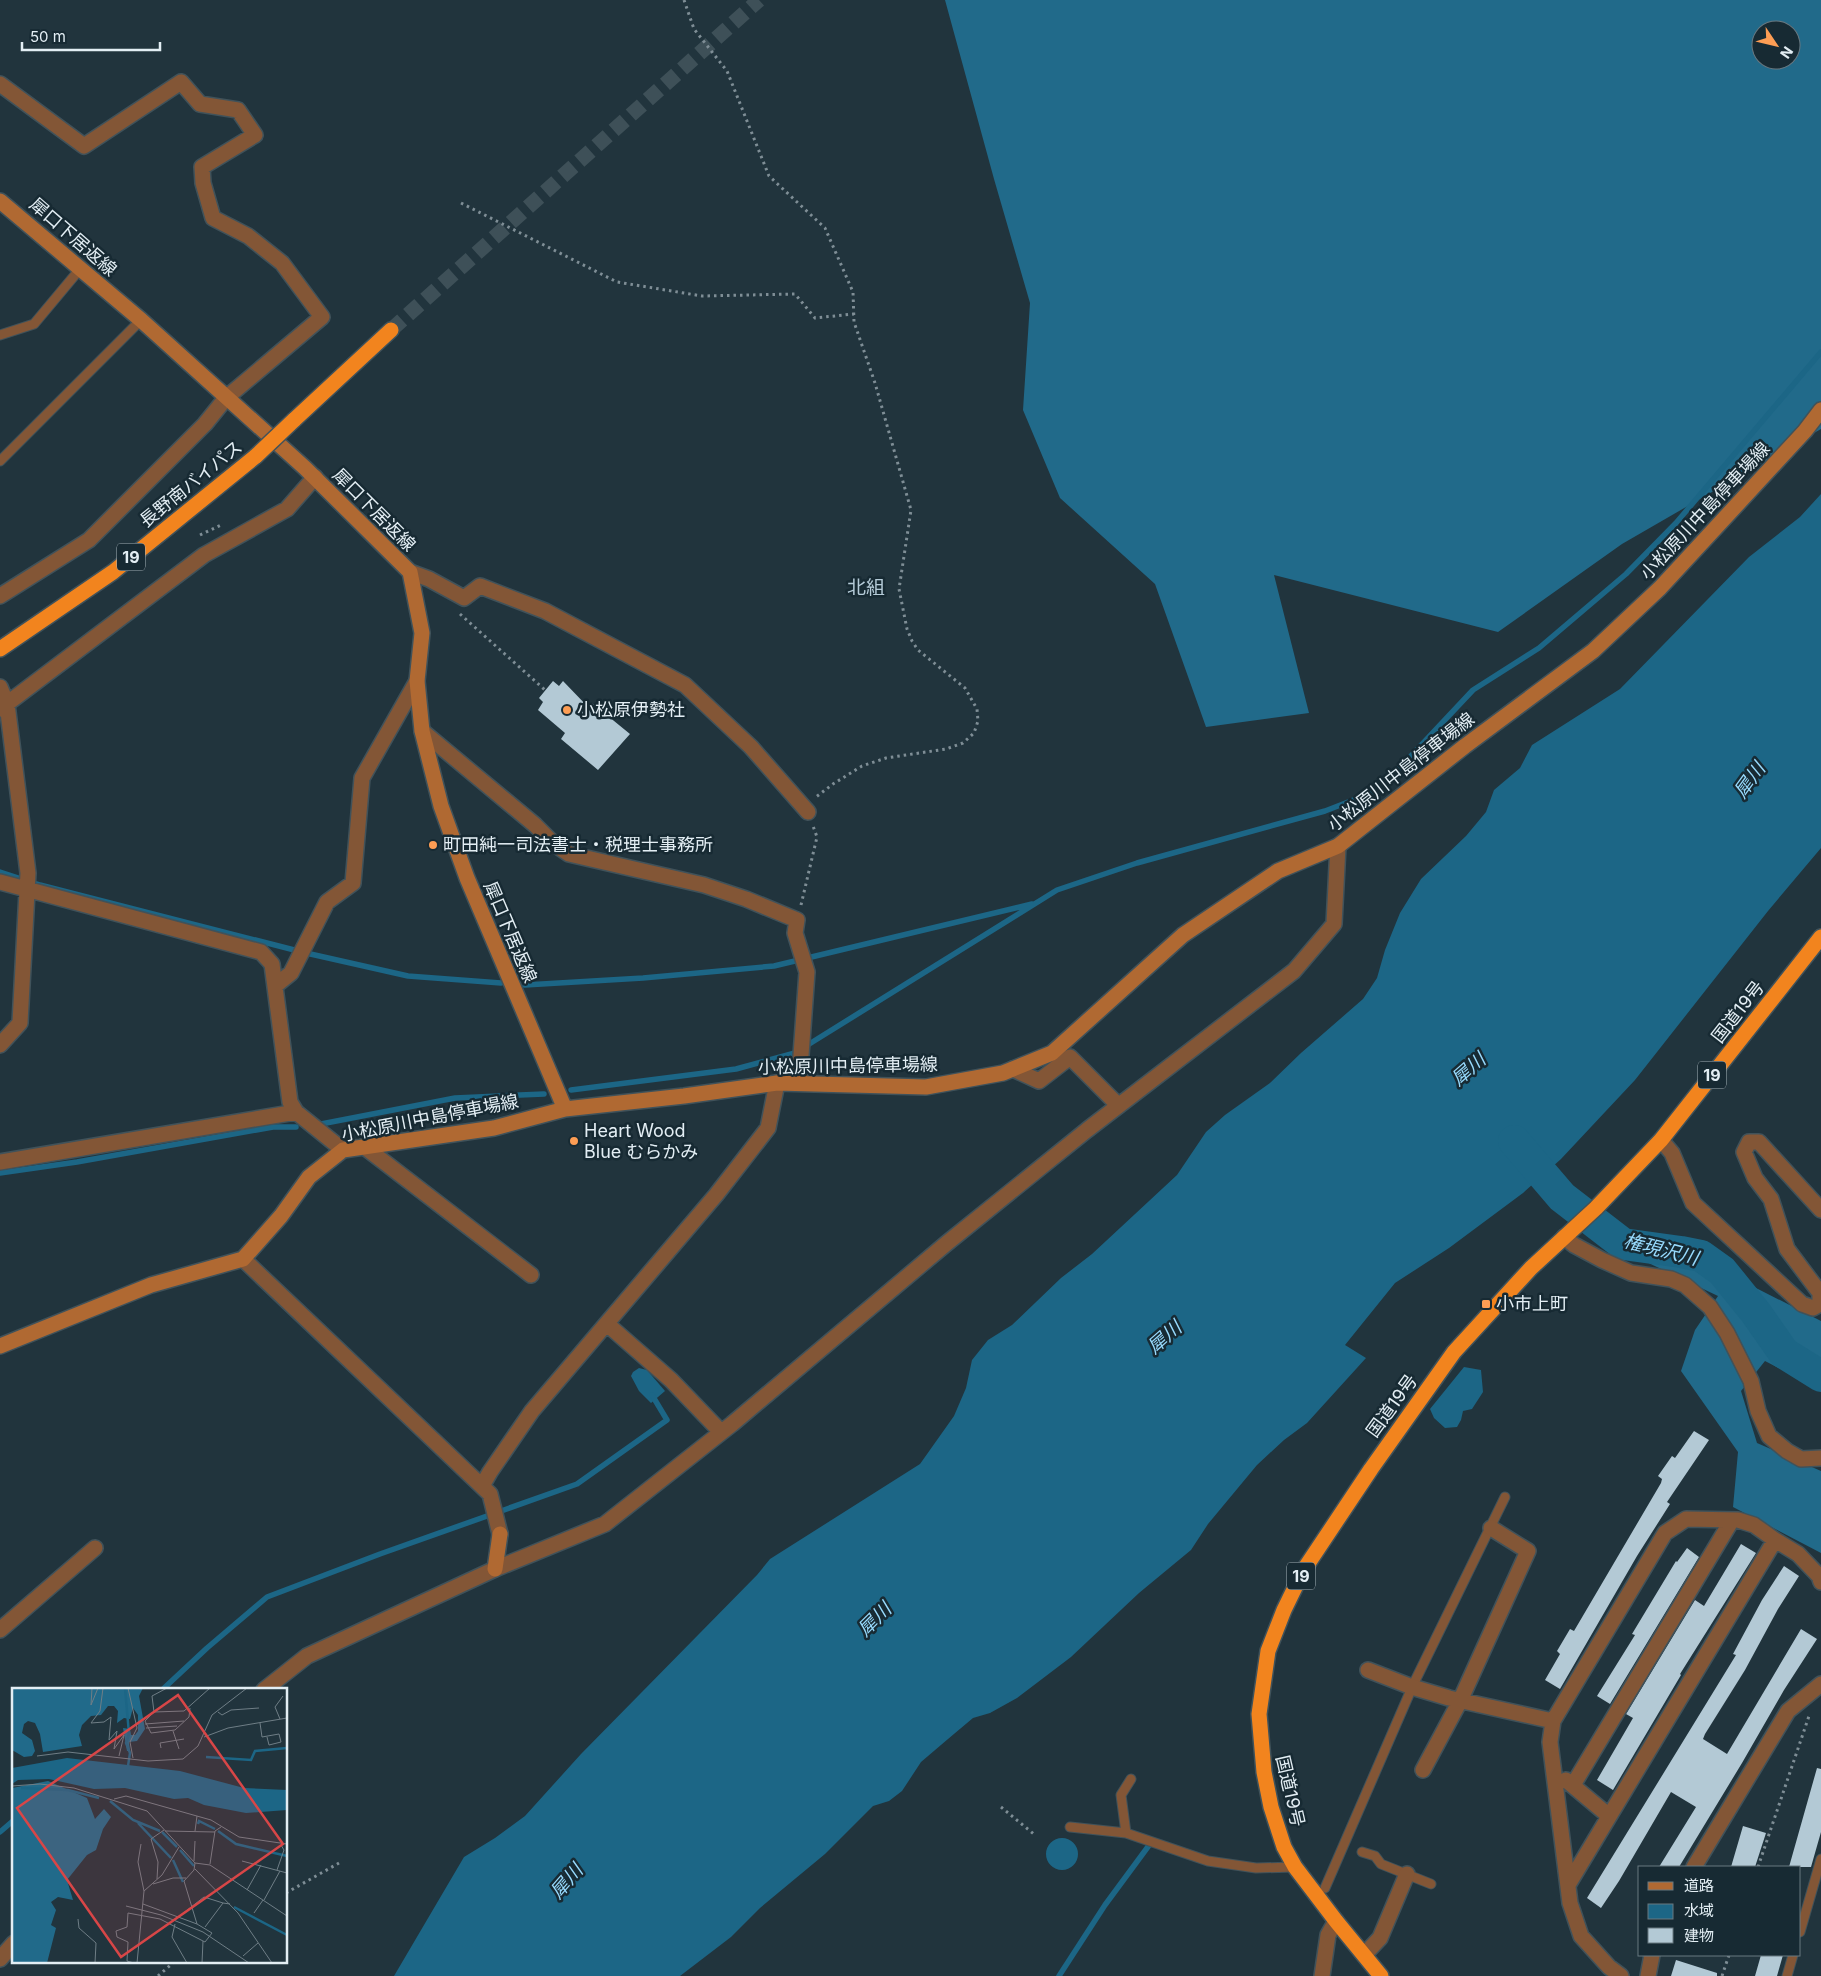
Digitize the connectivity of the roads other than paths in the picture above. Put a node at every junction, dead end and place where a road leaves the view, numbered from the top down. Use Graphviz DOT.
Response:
graph roads {
  1 [pos="0,84"];
  2 [pos="0,201"];
  3 [pos="80,269"];
  4 [pos="141,320"];
  5 [pos="391,330"];
  6 [pos="0,335"];
  7 [pos="226,398"];
  8 [pos="1821,410"];
  9 [pos="0,461"];
  10 [pos="315,478"];
  11 [pos="410,572"];
  12 [pos="0,596"];
  13 [pos="0,649"];
  14 [pos="417,681"];
  15 [pos="0,687"];
  16 [pos="3,706"];
  17 [pos="422,731"];
  18 [pos="808,812"];
  19 [pos="1338,846"];
  20 [pos="0,882"];
  21 [pos="25,890"];
  22 [pos="1821,937"];
  23 [pos="275,986"];
  24 [pos="0,1045"];
  25 [pos="1012,1069"];
  26 [pos="777,1083"];
  27 [pos="799,1083"];
  28 [pos="1118,1106"];
  29 [pos="565,1108"];
  30 [pos="296,1112"];
  31 [pos="1661,1140"];
  32 [pos="366,1148"];
  33 [pos="343,1150"];
  34 [pos="0,1162"];
  35 [pos="1821,1210"];
  36 [pos="1569,1233"];
  37 [pos="243,1259"];
  38 [pos="531,1275"];
  39 [pos="607,1324"];
  40 [pos="0,1346"];
  41 [pos="721,1432"];
  42 [pos="1821,1458"];
  43 [pos="486,1490"];
  44 [pos="1505,1498"];
  45 [pos="1732,1520"];
  46 [pos="1490,1528"];
  47 [pos="500,1534"];
  48 [pos="1775,1540"];
  49 [pos="95,1548"];
  50 [pos="495,1570"];
  51 [pos="1821,1582"];
  52 [pos="0,1630"];
  53 [pos="1368,1670"];
  54 [pos="1821,1682"];
  55 [pos="1412,1687"];
  56 [pos="267,1688"];
  57 [pos="1460,1701"];
  58 [pos="1554,1721"];
  59 [pos="1423,1770"];
  60 [pos="1554,1772"];
  61 [pos="1131,1780"];
  62 [pos="1573,1785"];
  63 [pos="1608,1816"];
  64 [pos="1070,1826"];
  65 [pos="1126,1833"];
  66 [pos="1362,1852"];
  67 [pos="1821,1859"];
  68 [pos="1695,1866"];
  69 [pos="1294,1867"];
  70 [pos="1408,1874"];
  71 [pos="1431,1884"];
  72 [pos="1568,1885"];
  73 [pos="1326,1888"];
  74 [pos="1336,1921"];
  75 [pos="1801,1929"];
  76 [pos="12,1945"];
  77 [pos="1364,1955"];
  78 [pos="1652,1956"];
  79 [pos="1793,1956"];
  80 [pos="0,1959"];
  81 [pos="1322,1976"];
  82 [pos="1381,1976"];
  83 [pos="1620,1976"];
  84 [pos="1648,1976"];
  85 [pos="1787,1976"];
  1 -- 7 [label="street"];
  2 -- 3 [label="main road, 犀口下居返線"];
  3 -- 4 [label="main road, 犀口下居返線"];
  3 -- 6 [label="lane"];
  4 -- 7 [label="main road, 犀口下居返線"];
  4 -- 9 [label="lane"];
  5 -- 13 [label="highway, 長野南バイパス / 19, bridge"];
  7 -- 10 [label="main road, 犀口下居返線"];
  7 -- 12 [label="street"];
  8 -- 19 [label="main road, 小松原川中島停車場線"];
  10 -- 11 [label="main road, 犀口下居返線"];
  10 -- 16 [label="street"];
  11 -- 14 [label="main road, 犀口下居返線"];
  11 -- 18 [label="street"];
  14 -- 17 [label="main road, 犀口下居返線"];
  14 -- 23 [label="street"];
  15 -- 16 [label="street"];
  16 -- 21 [label="street"];
  17 -- 27 [label="street"];
  17 -- 29 [label="main road, 犀口下居返線"];
  19 -- 25 [label="main road, 小松原川中島停車場線"];
  19 -- 28 [label="street"];
  20 -- 21 [label="street"];
  21 -- 23 [label="street"];
  21 -- 24 [label="street"];
  22 -- 31 [label="highway, 国道19号 / 19"];
  23 -- 30 [label="street"];
  25 -- 27 [label="main road, 小松原川中島停車場線"];
  25 -- 28 [label="street"];
  26 -- 27 [label="main road, 小松原川中島停車場線"];
  26 -- 29 [label="main road, 小松原川中島停車場線"];
  26 -- 39 [label="street"];
  28 -- 41 [label="street"];
  29 -- 32 [label="main road, 小松原川中島停車場線"];
  30 -- 33 [label="street"];
  30 -- 34 [label="street"];
  31 -- 35 [label="street"];
  31 -- 36 [label="highway, 国道19号 / 19"];
  32 -- 33 [label="main road, 小松原川中島停車場線"];
  32 -- 38 [label="street"];
  33 -- 37 [label="main road, 小松原川中島停車場線"];
  36 -- 42 [label="street"];
  36 -- 69 [label="highway, 国道19号 / 19"];
  37 -- 40 [label="main road"];
  37 -- 43 [label="street"];
  39 -- 41 [label="street"];
  39 -- 43 [label="street"];
  41 -- 50 [label="street"];
  43 -- 47 [label="street"];
  44 -- 46 [label="lane"];
  45 -- 48 [label="street"];
  45 -- 58 [label="street"];
  45 -- 62 [label="street"];
  46 -- 55 [label="lane"];
  46 -- 57 [label="street"];
  47 -- 50 [label="main road"];
  48 -- 51 [label="street"];
  48 -- 63 [label="street"];
  49 -- 52 [label="street"];
  50 -- 56 [label="street"];
  53 -- 55 [label="street"];
  54 -- 68 [label="street"];
  55 -- 57 [label="street"];
  55 -- 73 [label="lane"];
  57 -- 58 [label="street"];
  57 -- 59 [label="street"];
  58 -- 60 [label="street"];
  60 -- 62 [label="street"];
  60 -- 72 [label="street"];
  61 -- 65 [label="lane"];
  62 -- 63 [label="street"];
  63 -- 72 [label="street"];
  64 -- 65 [label="lane"];
  65 -- 69 [label="lane"];
  66 -- 70 [label="lane"];
  67 -- 75 [label="lane"];
  69 -- 74 [label="highway, 国道19号 / 19"];
  70 -- 71 [label="lane"];
  70 -- 77 [label="street"];
  72 -- 83 [label="street"];
  74 -- 77 [label="highway, 国道19号 / 19"];
  74 -- 81 [label="street"];
  76 -- 80 [label="street"];
  77 -- 82 [label="highway, 国道19号 / 19"];
  78 -- 84 [label="street"];
  79 -- 85 [label="lane"];
}
